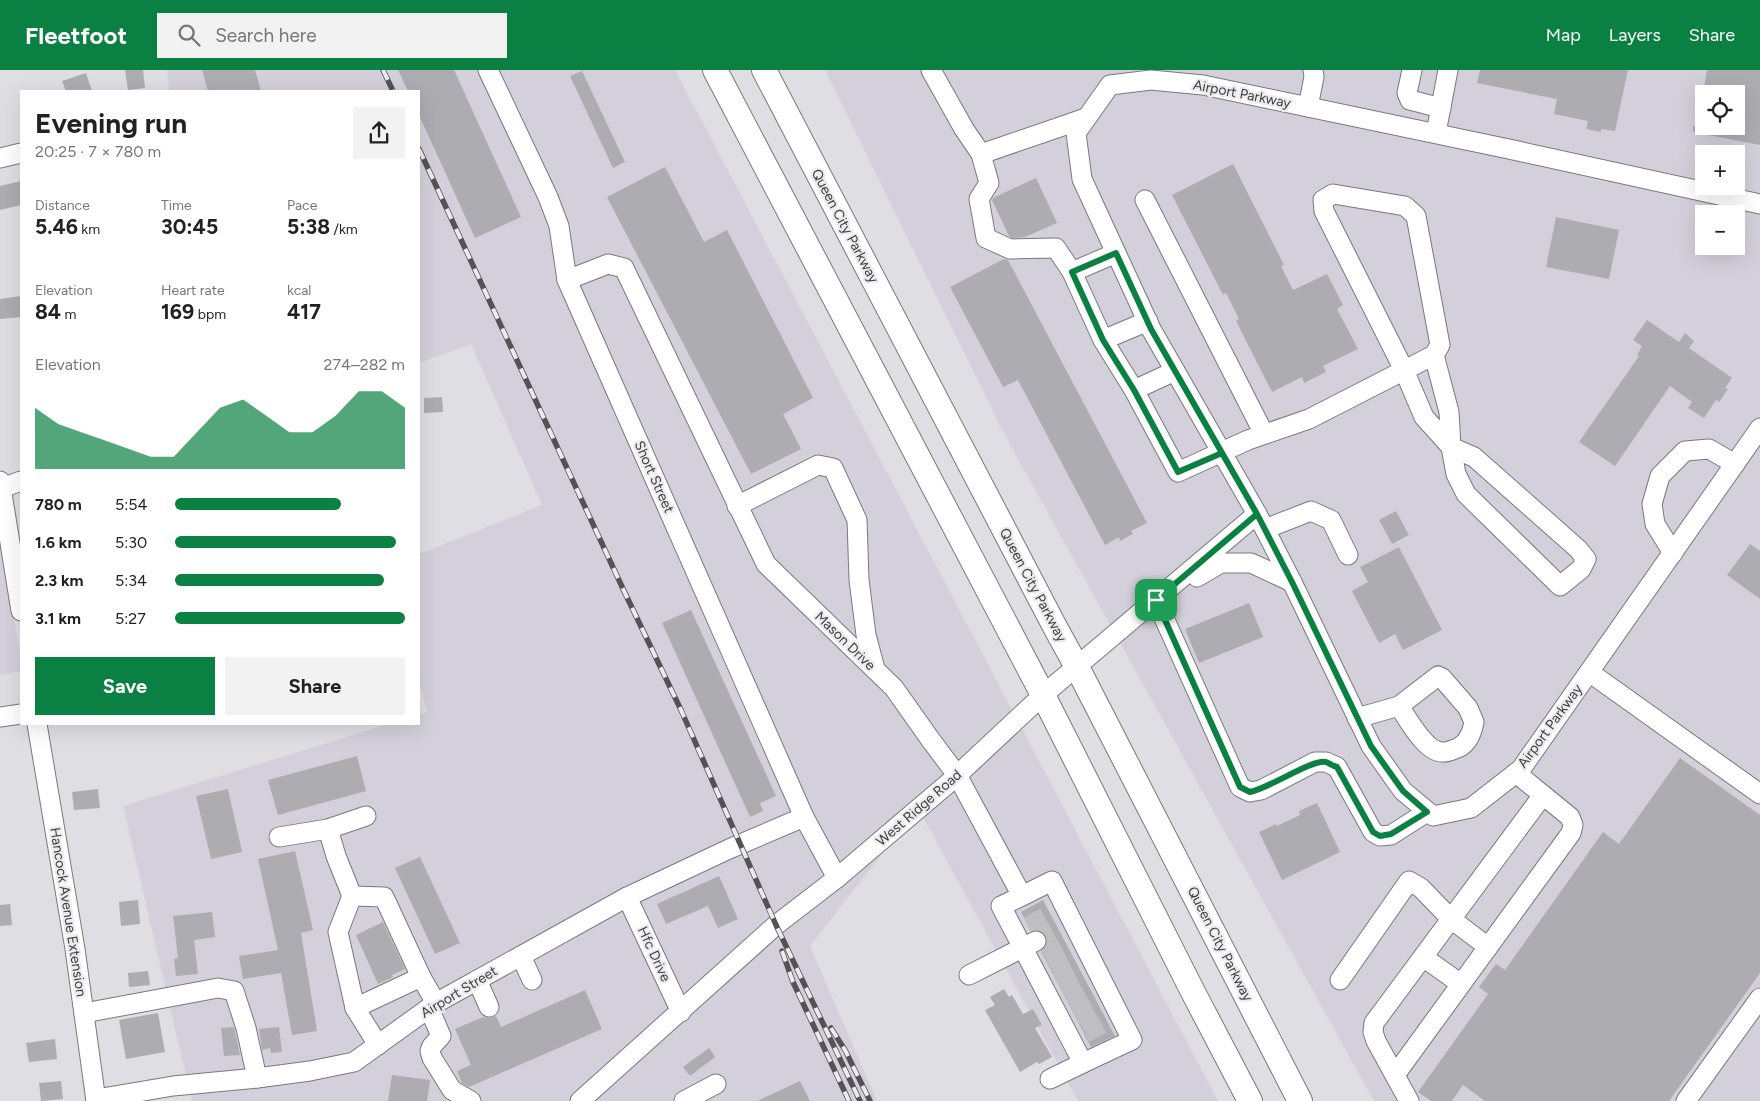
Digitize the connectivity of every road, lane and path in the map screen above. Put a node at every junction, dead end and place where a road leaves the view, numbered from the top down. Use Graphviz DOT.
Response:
graph roads {
  1 [pos="488,70"];
  2 [pos="715,70"];
  3 [pos="764,70"];
  4 [pos="931,70"];
  5 [pos="1313,70"];
  6 [pos="1412,70"];
  7 [pos="1448,70"];
  8 [pos="1124,77"];
  9 [pos="1308,107"];
  10 [pos="1441,108"];
  11 [pos="1086,118"];
  12 [pos="1436,133"];
  13 [pos="20,153"];
  14 [pos="981,154"];
  15 [pos="0,158"];
  16 [pos="1145,200"];
  17 [pos="1760,204"];
  18 [pos="1116,253"];
  19 [pos="1072,272"];
  20 [pos="567,280"];
  21 [pos="1148,321"];
  22 [pos="1103,340"];
  23 [pos="1434,355"];
  24 [pos="1404,370"];
  25 [pos="1175,371"];
  26 [pos="1134,390"];
  27 [pos="1760,428"];
  28 [pos="1264,434"];
  29 [pos="1451,447"];
  30 [pos="1222,453"];
  31 [pos="1735,464"];
  32 [pos="20,481"];
  33 [pos="1,484"];
  34 [pos="737,506"];
  35 [pos="1261,522"];
  36 [pos="1673,552"];
  37 [pos="1348,555"];
  38 [pos="19,578"];
  39 [pos="1292,582"];
  40 [pos="20,594"];
  41 [pos="1156,600"];
  42 [pos="1077,667"];
  43 [pos="875,670"];
  44 [pos="1589,672"];
  45 [pos="1043,695"];
  46 [pos="1399,706"];
  47 [pos="20,714"];
  48 [pos="0,717"];
  49 [pos="1357,718"];
  50 [pos="37,725"];
  51 [pos="1516,773"];
  52 [pos="957,775"];
  53 [pos="1760,794"];
  54 [pos="1542,795"];
  55 [pos="1427,812"];
  56 [pos="366,816"];
  57 [pos="804,817"];
  58 [pos="328,829"];
  59 [pos="279,837"];
  60 [pos="837,878"];
  61 [pos="352,896"];
  62 [pos="1022,896"];
  63 [pos="627,898"];
  64 [pos="1451,919"];
  65 [pos="1488,947"];
  66 [pos="521,956"];
  67 [pos="1424,957"];
  68 [pos="969,975"];
  69 [pos="421,977"];
  70 [pos="477,980"];
  71 [pos="532,980"];
  72 [pos="1340,980"];
  73 [pos="1050,983"];
  74 [pos="1461,984"];
  75 [pos="1760,998"];
  76 [pos="432,1005"];
  77 [pos="489,1007"];
  78 [pos="355,1008"];
  79 [pos="84,1012"];
  80 [pos="681,1012"];
  81 [pos="378,1044"];
  82 [pos="1083,1063"];
  83 [pos="1395,1075"];
  84 [pos="257,1078"];
  85 [pos="1050,1079"];
  86 [pos="716,1084"];
  87 [pos="96,1100"];
  88 [pos="471,1101"];
  89 [pos="580,1101"];
  90 [pos="684,1101"];
  91 [pos="1250,1101"];
  92 [pos="1300,1101"];
  93 [pos="1410,1101"];
  94 [pos="1686,1101"];
  1 -- 20 [label="street, Short Street"];
  2 -- 45 [label="main road"];
  3 -- 42 [label="main road, Queen City Parkway"];
  4 -- 14 [label="street"];
  5 -- 9 [label="street"];
  6 -- 10 [label="street"];
  7 -- 10 [label="street"];
  8 -- 9 [label="street, Airport Parkway"];
  8 -- 11 [label="street, Airport Parkway"];
  9 -- 12 [label="street, Airport Parkway"];
  10 -- 12 [label="street"];
  11 -- 14 [label="street"];
  11 -- 18 [label="street, Airport Parkway"];
  12 -- 17 [label="street, Airport Parkway"];
  13 -- 15 [label="street"];
  14 -- 19 [label="street"];
  16 -- 28 [label="street"];
  18 -- 19 [label="street"];
  18 -- 21 [label="street, Airport Parkway"];
  19 -- 22 [label="street"];
  20 -- 34 [label="street, Mason Drive"];
  20 -- 57 [label="street, Short Street"];
  21 -- 22 [label="street"];
  21 -- 25 [label="street, Airport Parkway"];
  22 -- 26 [label="street"];
  23 -- 24 [label="street"];
  23 -- 24 [label="street"];
  23 -- 29 [label="street"];
  24 -- 28 [label="street"];
  24 -- 29 [label="street"];
  25 -- 26 [label="street"];
  25 -- 30 [label="street, Airport Parkway"];
  26 -- 30 [label="street"];
  27 -- 31 [label="street, Airport Parkway"];
  28 -- 30 [label="street"];
  29 -- 29 [label="street"];
  30 -- 35 [label="street, Airport Parkway"];
  31 -- 36 [label="street, Airport Parkway"];
  31 -- 36 [label="street"];
  32 -- 33 [label="street"];
  33 -- 38 [label="street"];
  34 -- 43 [label="street, Mason Drive"];
  34 -- 43 [label="street"];
  35 -- 37 [label="street, West Ridge Road"];
  35 -- 39 [label="street, Airport Parkway"];
  35 -- 41 [label="street, West Ridge Road"];
  36 -- 44 [label="street, Airport Parkway"];
  38 -- 40 [label="street"];
  39 -- 41 [label="street"];
  39 -- 49 [label="street, Airport Parkway"];
  41 -- 42 [label="street, West Ridge Road"];
  41 -- 55 [label="street"];
  42 -- 45 [label="street, West Ridge Road"];
  42 -- 92 [label="main road, Queen City Parkway"];
  43 -- 52 [label="street, Mason Drive"];
  44 -- 51 [label="street, Airport Parkway"];
  44 -- 53 [label="street"];
  45 -- 52 [label="street, West Ridge Road"];
  45 -- 91 [label="main road"];
  46 -- 49 [label="street"];
  47 -- 48 [label="street"];
  49 -- 55 [label="street, Airport Parkway"];
  50 -- 79 [label="street, Hancock Avenue Extension"];
  51 -- 54 [label="street"];
  51 -- 55 [label="street, Airport Parkway"];
  52 -- 60 [label="street, West Ridge Road"];
  52 -- 62 [label="street, Mason Drive"];
  54 -- 64 [label="street"];
  54 -- 65 [label="street"];
  56 -- 58 [label="street"];
  57 -- 60 [label="street, Short Street"];
  57 -- 63 [label="street, Airport Street"];
  58 -- 59 [label="street"];
  58 -- 61 [label="street"];
  60 -- 80 [label="street, West Ridge Road"];
  61 -- 69 [label="street"];
  61 -- 78 [label="street"];
  62 -- 73 [label="street"];
  62 -- 82 [label="street"];
  63 -- 66 [label="street, Airport Street"];
  63 -- 80 [label="street, Hfc Drive"];
  64 -- 65 [label="street"];
  64 -- 67 [label="street"];
  64 -- 72 [label="street"];
  65 -- 74 [label="street"];
  66 -- 70 [label="street, Airport Street"];
  66 -- 71 [label="street"];
  67 -- 74 [label="street"];
  67 -- 83 [label="street"];
  68 -- 73 [label="street"];
  69 -- 76 [label="street"];
  69 -- 78 [label="street"];
  70 -- 76 [label="street, Airport Street"];
  70 -- 77 [label="street"];
  73 -- 82 [label="street"];
  74 -- 83 [label="street"];
  75 -- 94 [label="street"];
  76 -- 81 [label="street, Airport Street"];
  76 -- 88 [label="street"];
  78 -- 81 [label="street"];
  79 -- 84 [label="street"];
  79 -- 87 [label="street, Hancock Avenue Extension"];
  80 -- 89 [label="street, West Ridge Road"];
  81 -- 84 [label="street, Airport Street"];
  82 -- 85 [label="street"];
  83 -- 93 [label="street"];
  84 -- 87 [label="street, Airport Street"];
  86 -- 90 [label="street"];
}
